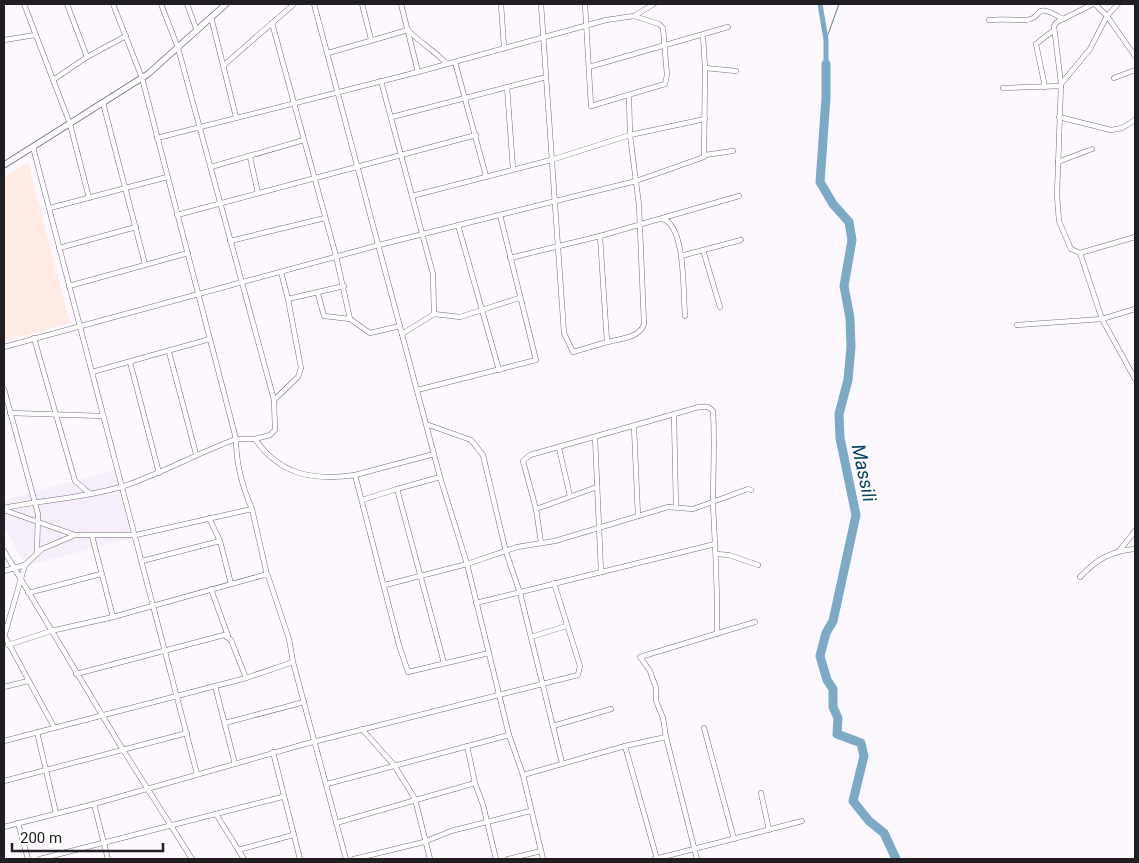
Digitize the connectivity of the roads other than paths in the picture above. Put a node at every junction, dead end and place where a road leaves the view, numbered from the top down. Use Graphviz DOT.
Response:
graph roads {
  1 [pos="24,4"];
  2 [pos="67,4"];
  3 [pos="113,4"];
  4 [pos="161,4"];
  5 [pos="187,4"];
  6 [pos="226,4"];
  7 [pos="294,4"];
  8 [pos="314,4"];
  9 [pos="362,4"];
  10 [pos="402,4"];
  11 [pos="501,4"];
  12 [pos="541,4"];
  13 [pos="585,4"];
  14 [pos="654,4"];
  15 [pos="1094,4"];
  16 [pos="1118,4"];
  17 [pos="634,16"];
  18 [pos="1107,16"];
  19 [pos="211,17"];
  20 [pos="1064,19"];
  21 [pos="989,20"];
  22 [pos="272,23"];
  23 [pos="587,25"];
  24 [pos="728,27"];
  25 [pos="408,30"];
  26 [pos="1054,30"];
  27 [pos="197,31"];
  28 [pos="35,35"];
  29 [pos="126,36"];
  30 [pos="703,36"];
  31 [pos="544,37"];
  32 [pos="371,39"];
  33 [pos="4,40"];
  34 [pos="665,44"];
  35 [pos="504,47"];
  36 [pos="178,48"];
  37 [pos="328,53"];
  38 [pos="1135,56"];
  39 [pos="87,57"];
  40 [pos="455,62"];
  41 [pos="447,64"];
  42 [pos="224,65"];
  43 [pos="589,67"];
  44 [pos="705,68"];
  45 [pos="1135,70"];
  46 [pos="736,71"];
  47 [pos="418,72"];
  48 [pos="546,77"];
  49 [pos="142,78"];
  50 [pos="1114,78"];
  51 [pos="53,80"];
  52 [pos="381,81"];
  53 [pos="1061,85"];
  54 [pos="507,87"];
  55 [pos="1045,87"];
  56 [pos="1003,88"];
  57 [pos="339,90"];
  58 [pos="629,96"];
  59 [pos="465,98"];
  60 [pos="103,103"];
  61 [pos="294,104"];
  62 [pos="236,117"];
  63 [pos="392,117"];
  64 [pos="1059,117"];
  65 [pos="705,119"];
  66 [pos="1135,120"];
  67 [pos="70,124"];
  68 [pos="200,126"];
  69 [pos="476,135"];
  70 [pos="630,135"];
  71 [pos="157,138"];
  72 [pos="304,140"];
  73 [pos="33,147"];
  74 [pos="1092,148"];
  75 [pos="733,151"];
  76 [pos="705,155"];
  77 [pos="401,156"];
  78 [pos="250,157"];
  79 [pos="551,160"];
  80 [pos="1058,162"];
  81 [pos="4,165"];
  82 [pos="211,167"];
  83 [pos="358,167"];
  84 [pos="513,169"];
  85 [pos="486,176"];
  86 [pos="167,177"];
  87 [pos="315,179"];
  88 [pos="636,181"];
  89 [pos="126,188"];
  90 [pos="258,193"];
  91 [pos="412,196"];
  92 [pos="739,196"];
  93 [pos="89,198"];
  94 [pos="556,201"];
  95 [pos="221,203"];
  96 [pos="50,208"];
  97 [pos="177,214"];
  98 [pos="500,215"];
  99 [pos="325,218"];
  100 [pos="661,219"];
  101 [pos="640,224"];
  102 [pos="458,225"];
  103 [pos="136,227"];
  104 [pos="423,235"];
  105 [pos="600,236"];
  106 [pos="1135,237"];
  107 [pos="742,240"];
  108 [pos="230,242"];
  109 [pos="379,245"];
  110 [pos="559,247"];
  111 [pos="60,248"];
  112 [pos="703,250"];
  113 [pos="188,253"];
  114 [pos="1080,253"];
  115 [pos="336,256"];
  116 [pos="680,256"];
  117 [pos="510,258"];
  118 [pos="144,264"];
  119 [pos="281,272"];
  120 [pos="242,282"];
  121 [pos="69,286"];
  122 [pos="344,286"];
  123 [pos="199,294"];
  124 [pos="318,294"];
  125 [pos="519,298"];
  126 [pos="288,299"];
  127 [pos="720,307"];
  128 [pos="481,308"];
  129 [pos="1135,310"];
  130 [pos="434,314"];
  131 [pos="684,316"];
  132 [pos="350,319"];
  133 [pos="1102,319"];
  134 [pos="1017,325"];
  135 [pos="79,326"];
  136 [pos="400,326"];
  137 [pos="402,334"];
  138 [pos="34,338"];
  139 [pos="210,339"];
  140 [pos="606,342"];
  141 [pos="4,346"];
  142 [pos="169,352"];
  143 [pos="1126,361"];
  144 [pos="130,362"];
  145 [pos="1135,367"];
  146 [pos="499,370"];
  147 [pos="92,372"];
  148 [pos="1135,379"];
  149 [pos="4,389"];
  150 [pos="417,390"];
  151 [pos="274,400"];
  152 [pos="10,412"];
  153 [pos="55,414"];
  154 [pos="103,416"];
  155 [pos="674,416"];
  156 [pos="426,424"];
  157 [pos="634,427"];
  158 [pos="595,437"];
  159 [pos="255,438"];
  160 [pos="236,439"];
  161 [pos="559,448"];
  162 [pos="196,454"];
  163 [pos="434,454"];
  164 [pos="159,473"];
  165 [pos="355,475"];
  166 [pos="440,477"];
  167 [pos="122,486"];
  168 [pos="597,487"];
  169 [pos="397,489"];
  170 [pos="751,490"];
  171 [pos="90,493"];
  172 [pos="570,496"];
  173 [pos="362,500"];
  174 [pos="35,501"];
  175 [pos="713,502"];
  176 [pos="676,507"];
  177 [pos="536,508"];
  178 [pos="4,509"];
  179 [pos="252,509"];
  180 [pos="638,516"];
  181 [pos="209,518"];
  182 [pos="38,523"];
  183 [pos="598,528"];
  184 [pos="1135,531"];
  185 [pos="76,535"];
  186 [pos="136,535"];
  187 [pos="92,536"];
  188 [pos="220,541"];
  189 [pos="541,543"];
  190 [pos="715,544"];
  191 [pos="1135,549"];
  192 [pos="4,551"];
  193 [pos="506,552"];
  194 [pos="1118,552"];
  195 [pos="37,553"];
  196 [pos="716,554"];
  197 [pos="142,561"];
  198 [pos="467,564"];
  199 [pos="25,565"];
  200 [pos="758,565"];
  201 [pos="13,568"];
  202 [pos="4,571"];
  203 [pos="601,572"];
  204 [pos="101,574"];
  205 [pos="267,575"];
  206 [pos="419,576"];
  207 [pos="1080,577"];
  208 [pos="20,581"];
  209 [pos="554,583"];
  210 [pos="231,584"];
  211 [pos="385,585"];
  212 [pos="211,589"];
  213 [pos="28,593"];
  214 [pos="520,593"];
  215 [pos="476,603"];
  216 [pos="153,605"];
  217 [pos="113,617"];
  218 [pos="754,622"];
  219 [pos="566,626"];
  220 [pos="51,631"];
  221 [pos="717,634"];
  222 [pos="4,636"];
  223 [pos="228,636"];
  224 [pos="531,637"];
  225 [pos="8,645"];
  226 [pos="164,649"];
  227 [pos="488,653"];
  228 [pos="293,662"];
  229 [pos="444,663"];
  230 [pos="76,674"];
  231 [pos="246,678"];
  232 [pos="28,681"];
  233 [pos="543,682"];
  234 [pos="215,686"];
  235 [pos="4,687"];
  236 [pos="499,695"];
  237 [pos="176,696"];
  238 [pos="304,702"];
  239 [pos="612,710"];
  240 [pos="101,714"];
  241 [pos="225,723"];
  242 [pos="553,726"];
  243 [pos="54,727"];
  244 [pos="704,728"];
  245 [pos="362,729"];
  246 [pos="37,732"];
  247 [pos="186,733"];
  248 [pos="509,734"];
  249 [pos="666,737"];
  250 [pos="4,741"];
  251 [pos="315,741"];
  252 [pos="467,746"];
  253 [pos="625,746"];
  254 [pos="122,750"];
  255 [pos="273,752"];
  256 [pos="562,763"];
  257 [pos="235,764"];
  258 [pos="394,766"];
  259 [pos="46,770"];
  260 [pos="197,774"];
  261 [pos="523,775"];
  262 [pos="4,781"];
  263 [pos="474,783"];
  264 [pos="327,784"];
  265 [pos="146,788"];
  266 [pos="762,794"];
  267 [pos="282,797"];
  268 [pos="415,799"];
  269 [pos="94,804"];
  270 [pos="530,811"];
  271 [pos="56,813"];
  272 [pos="216,814"];
  273 [pos="486,821"];
  274 [pos="802,822"];
  275 [pos="18,823"];
  276 [pos="336,823"];
  277 [pos="170,825"];
  278 [pos="4,827"];
  279 [pos="769,830"];
  280 [pos="293,834"];
  281 [pos="734,839"];
  282 [pos="424,842"];
  283 [pos="102,843"];
  284 [pos="694,849"];
  285 [pos="238,850"];
  286 [pos="541,852"];
  287 [pos="28,859"];
  288 [pos="40,859"];
  289 [pos="108,859"];
  290 [pos="192,859"];
  291 [pos="244,859"];
  292 [pos="300,859"];
  293 [pos="346,859"];
  294 [pos="354,859"];
  295 [pos="430,859"];
  296 [pos="496,859"];
  297 [pos="508,859"];
  298 [pos="543,859"];
  299 [pos="656,859"];
  300 [pos="697,859"];
  1 -- 28 [label="street"];
  2 -- 39 [label="street"];
  3 -- 29 [label="street"];
  4 -- 36 [label="street"];
  5 -- 27 [label="street"];
  6 -- 19 [label="street"];
  7 -- 22 [label="street"];
  8 -- 37 [label="street"];
  9 -- 32 [label="street"];
  10 -- 25 [label="street"];
  11 -- 35 [label="street"];
  12 -- 31 [label="street"];
  13 -- 23 [label="street"];
  14 -- 17 [label="street"];
  15 -- 18 [label="street"];
  15 -- 20 [label="street"];
  16 -- 18 [label="street"];
  17 -- 23 [label="street"];
  17 -- 34 [label="street"];
  18 -- 38 [label="street"];
  18 -- 53 [label="street"];
  19 -- 27 [label="street"];
  19 -- 42 [label="street"];
  20 -- 21 [label="street"];
  20 -- 26 [label="street"];
  22 -- 42 [label="street"];
  22 -- 61 [label="street"];
  23 -- 31 [label="street"];
  23 -- 43 [label="street"];
  24 -- 30 [label="street"];
  25 -- 32 [label="street"];
  25 -- 41 [label="street"];
  25 -- 47 [label="street"];
  26 -- 53 [label="street"];
  26 -- 55 [label="street"];
  27 -- 36 [label="street"];
  28 -- 33 [label="street"];
  28 -- 51 [label="street"];
  29 -- 39 [label="street"];
  29 -- 49 [label="street"];
  30 -- 34 [label="street"];
  30 -- 44 [label="street"];
  31 -- 35 [label="street"];
  31 -- 48 [label="street"];
  32 -- 37 [label="street"];
  34 -- 43 [label="street"];
  34 -- 58 [label="street"];
  35 -- 40 [label="street"];
  36 -- 49 [label="street"];
  36 -- 68 [label="street"];
  37 -- 57 [label="street"];
  39 -- 51 [label="street"];
  40 -- 41 [label="street"];
  40 -- 59 [label="street"];
  41 -- 47 [label="street"];
  42 -- 62 [label="street"];
  43 -- 58 [label="street"];
  44 -- 46 [label="street"];
  44 -- 65 [label="street"];
  45 -- 50 [label="street"];
  47 -- 52 [label="street"];
  48 -- 54 [label="street"];
  48 -- 79 [label="street"];
  49 -- 60 [label="street"];
  49 -- 71 [label="street"];
  51 -- 67 [label="street"];
  52 -- 57 [label="street"];
  52 -- 63 [label="street"];
  53 -- 55 [label="street"];
  53 -- 64 [label="street"];
  54 -- 59 [label="street"];
  54 -- 84 [label="street"];
  55 -- 56 [label="street"];
  57 -- 61 [label="street"];
  57 -- 83 [label="street"];
  58 -- 70 [label="street"];
  59 -- 63 [label="street"];
  59 -- 69 [label="street"];
  60 -- 67 [label="street"];
  60 -- 89 [label="street"];
  61 -- 62 [label="street"];
  61 -- 72 [label="street"];
  62 -- 68 [label="street"];
  63 -- 77 [label="street"];
  64 -- 66 [label="street"];
  64 -- 80 [label="street"];
  65 -- 70 [label="street"];
  65 -- 76 [label="street"];
  67 -- 73 [label="street"];
  67 -- 93 [label="street"];
  68 -- 71 [label="street"];
  68 -- 82 [label="street"];
  69 -- 77 [label="street"];
  69 -- 85 [label="street"];
  70 -- 79 [label="street"];
  70 -- 88 [label="street"];
  71 -- 86 [label="street"];
  72 -- 78 [label="street"];
  72 -- 87 [label="street"];
  73 -- 81 [label="street"];
  73 -- 96 [label="street"];
  74 -- 80 [label="street"];
  75 -- 76 [label="street"];
  76 -- 88 [label="street"];
  77 -- 83 [label="street"];
  77 -- 91 [label="street"];
  78 -- 82 [label="street"];
  78 -- 90 [label="street"];
  79 -- 84 [label="street"];
  79 -- 94 [label="street"];
  80 -- 114 [label="street"];
  82 -- 95 [label="street"];
  83 -- 87 [label="street"];
  83 -- 109 [label="street"];
  84 -- 85 [label="street"];
  85 -- 91 [label="street"];
  86 -- 89 [label="street"];
  86 -- 97 [label="street"];
  87 -- 90 [label="street"];
  87 -- 99 [label="street"];
  88 -- 94 [label="street"];
  88 -- 101 [label="street"];
  89 -- 93 [label="street"];
  89 -- 103 [label="street"];
  90 -- 95 [label="street"];
  91 -- 104 [label="street"];
  92 -- 100 [label="street"];
  93 -- 96 [label="street"];
  94 -- 98 [label="street"];
  94 -- 110 [label="street"];
  95 -- 97 [label="street"];
  95 -- 108 [label="street"];
  96 -- 111 [label="street"];
  97 -- 113 [label="street"];
  98 -- 102 [label="street"];
  98 -- 117 [label="street"];
  99 -- 108 [label="street"];
  99 -- 115 [label="street"];
  100 -- 101 [label="street"];
  100 -- 116 [label="street"];
  101 -- 105 [label="street"];
  101 -- 140 [label="street"];
  102 -- 104 [label="street"];
  102 -- 128 [label="street"];
  103 -- 111 [label="street"];
  103 -- 118 [label="street"];
  104 -- 109 [label="street"];
  104 -- 130 [label="street"];
  105 -- 110 [label="street"];
  105 -- 140 [label="street"];
  106 -- 114 [label="street"];
  107 -- 112 [label="street"];
  108 -- 120 [label="street"];
  109 -- 115 [label="street"];
  109 -- 136 [label="street"];
  110 -- 117 [label="street"];
  110 -- 140 [label="street"];
  111 -- 121 [label="street"];
  112 -- 116 [label="street"];
  112 -- 127 [label="street"];
  113 -- 118 [label="street"];
  113 -- 123 [label="street"];
  114 -- 133 [label="street"];
  115 -- 119 [label="street"];
  115 -- 122 [label="street"];
  116 -- 131 [label="street"];
  117 -- 125 [label="street"];
  118 -- 121 [label="street"];
  119 -- 120 [label="street"];
  119 -- 126 [label="street"];
  120 -- 123 [label="street"];
  120 -- 151 [label="street"];
  121 -- 135 [label="street"];
  122 -- 124 [label="street"];
  122 -- 132 [label="street"];
  123 -- 135 [label="street"];
  123 -- 139 [label="street"];
  124 -- 126 [label="street"];
  124 -- 132 [label="street"];
  125 -- 128 [label="street"];
  125 -- 146 [label="street"];
  126 -- 151 [label="street"];
  128 -- 130 [label="street"];
  128 -- 146 [label="street"];
  129 -- 133 [label="street"];
  130 -- 137 [label="street"];
  132 -- 136 [label="street"];
  133 -- 134 [label="street"];
  133 -- 143 [label="street"];
  135 -- 138 [label="street"];
  135 -- 147 [label="street"];
  136 -- 137 [label="street"];
  137 -- 150 [label="street"];
  138 -- 141 [label="street"];
  138 -- 153 [label="street"];
  139 -- 142 [label="street"];
  139 -- 160 [label="street"];
  142 -- 144 [label="street"];
  142 -- 162 [label="street"];
  143 -- 145 [label="street"];
  143 -- 148 [label="street"];
  144 -- 147 [label="street"];
  144 -- 164 [label="street"];
  146 -- 150 [label="street"];
  147 -- 154 [label="street"];
  149 -- 152 [label="street"];
  150 -- 156 [label="street"];
  151 -- 159 [label="street"];
  152 -- 153 [label="street"];
  152 -- 174 [label="street"];
  153 -- 154 [label="street"];
  153 -- 171 [label="street"];
  154 -- 167 [label="street"];
  155 -- 157 [label="street"];
  155 -- 175 [label="street"];
  155 -- 176 [label="street"];
  156 -- 163 [label="street"];
  156 -- 193 [label="street"];
  157 -- 158 [label="street"];
  157 -- 180 [label="street"];
  158 -- 161 [label="street"];
  158 -- 168 [label="street"];
  159 -- 160 [label="street"];
  159 -- 165 [label="street"];
  160 -- 162 [label="street"];
  160 -- 179 [label="street"];
  161 -- 172 [label="street"];
  161 -- 177 [label="street"];
  162 -- 164 [label="street"];
  163 -- 165 [label="street"];
  163 -- 166 [label="street"];
  164 -- 167 [label="street"];
  165 -- 173 [label="street"];
  166 -- 169 [label="street"];
  166 -- 198 [label="street"];
  167 -- 171 [label="street"];
  167 -- 186 [label="street"];
  168 -- 172 [label="street"];
  168 -- 183 [label="street"];
  169 -- 173 [label="street"];
  169 -- 206 [label="street"];
  170 -- 175 [label="street"];
  171 -- 174 [label="street"];
  172 -- 177 [label="street"];
  173 -- 211 [label="street"];
  174 -- 178 [label="street"];
  174 -- 182 [label="street"];
  175 -- 176 [label="street"];
  175 -- 190 [label="street"];
  176 -- 180 [label="street"];
  177 -- 189 [label="street"];
  178 -- 182 [label="street"];
  179 -- 181 [label="street"];
  179 -- 205 [label="street"];
  180 -- 183 [label="street"];
  181 -- 186 [label="street"];
  181 -- 188 [label="street"];
  182 -- 185 [label="street"];
  182 -- 195 [label="street"];
  183 -- 189 [label="street"];
  183 -- 203 [label="street"];
  184 -- 194 [label="street"];
  185 -- 187 [label="street"];
  185 -- 195 [label="street"];
  186 -- 187 [label="street"];
  186 -- 197 [label="street"];
  187 -- 204 [label="street"];
  188 -- 197 [label="street"];
  188 -- 210 [label="street"];
  189 -- 193 [label="street"];
  190 -- 196 [label="street"];
  190 -- 203 [label="street"];
  191 -- 194 [label="street"];
  192 -- 201 [label="street"];
  193 -- 198 [label="street"];
  193 -- 214 [label="street"];
  194 -- 207 [label="street"];
  195 -- 199 [label="street"];
  196 -- 200 [label="street"];
  196 -- 221 [label="street"];
  197 -- 216 [label="street"];
  198 -- 206 [label="street"];
  198 -- 215 [label="street"];
  199 -- 201 [label="street"];
  199 -- 208 [label="street"];
  201 -- 202 [label="street"];
  201 -- 208 [label="street"];
  203 -- 209 [label="street"];
  204 -- 213 [label="street"];
  204 -- 217 [label="street"];
  205 -- 210 [label="street"];
  205 -- 228 [label="street"];
  206 -- 211 [label="street"];
  206 -- 229 [label="street"];
  208 -- 213 [label="street"];
  208 -- 222 [label="street"];
  209 -- 214 [label="street"];
  209 -- 219 [label="street"];
  210 -- 212 [label="street"];
  211 -- 229 [label="street"];
  212 -- 216 [label="street"];
  212 -- 223 [label="street"];
  213 -- 220 [label="street"];
  214 -- 215 [label="street"];
  214 -- 224 [label="street"];
  215 -- 227 [label="street"];
  216 -- 217 [label="street"];
  216 -- 226 [label="street"];
  217 -- 220 [label="street"];
  218 -- 221 [label="street"];
  219 -- 224 [label="street"];
  219 -- 233 [label="street"];
  220 -- 225 [label="street"];
  220 -- 230 [label="street"];
  221 -- 249 [label="street"];
  222 -- 225 [label="street"];
  223 -- 226 [label="street"];
  223 -- 231 [label="street"];
  224 -- 233 [label="street"];
  225 -- 232 [label="street"];
  226 -- 230 [label="street"];
  226 -- 237 [label="street"];
  227 -- 229 [label="street"];
  227 -- 236 [label="street"];
  228 -- 231 [label="street"];
  228 -- 238 [label="street"];
  230 -- 240 [label="street"];
  231 -- 234 [label="street"];
  232 -- 235 [label="street"];
  232 -- 243 [label="street"];
  233 -- 236 [label="street"];
  233 -- 242 [label="street"];
  234 -- 237 [label="street"];
  234 -- 241 [label="street"];
  236 -- 245 [label="street"];
  236 -- 248 [label="street"];
  237 -- 240 [label="street"];
  237 -- 247 [label="street"];
  238 -- 241 [label="street"];
  238 -- 251 [label="street"];
  239 -- 242 [label="street"];
  240 -- 243 [label="street"];
  240 -- 254 [label="street"];
  241 -- 257 [label="street"];
  242 -- 256 [label="street"];
  243 -- 246 [label="street"];
  244 -- 281 [label="street"];
  245 -- 251 [label="street"];
  245 -- 258 [label="street"];
  246 -- 250 [label="street"];
  246 -- 259 [label="street"];
  247 -- 254 [label="street"];
  247 -- 260 [label="street"];
  248 -- 252 [label="street"];
  248 -- 261 [label="street"];
  249 -- 253 [label="street"];
  249 -- 284 [label="street"];
  251 -- 255 [label="street"];
  251 -- 264 [label="street"];
  252 -- 258 [label="street"];
  252 -- 263 [label="street"];
  253 -- 256 [label="street"];
  253 -- 299 [label="street"];
  254 -- 259 [label="street"];
  254 -- 265 [label="street"];
  255 -- 257 [label="street"];
  255 -- 267 [label="street"];
  256 -- 261 [label="street"];
  257 -- 260 [label="street"];
  258 -- 264 [label="street"];
  258 -- 268 [label="street"];
  259 -- 262 [label="street"];
  259 -- 271 [label="street"];
  260 -- 265 [label="street"];
  261 -- 270 [label="street"];
  263 -- 268 [label="street"];
  263 -- 273 [label="street"];
  264 -- 276 [label="street"];
  265 -- 269 [label="street"];
  265 -- 277 [label="street"];
  266 -- 279 [label="street"];
  267 -- 272 [label="street"];
  267 -- 280 [label="street"];
  268 -- 276 [label="street"];
  268 -- 282 [label="street"];
  269 -- 271 [label="street"];
  269 -- 283 [label="street"];
  270 -- 273 [label="street"];
  270 -- 286 [label="street"];
  271 -- 275 [label="street"];
  272 -- 277 [label="street"];
  272 -- 285 [label="street"];
  273 -- 282 [label="street"];
  273 -- 296 [label="street"];
  274 -- 279 [label="street"];
  275 -- 278 [label="street"];
  275 -- 287 [label="street"];
  276 -- 293 [label="street"];
  277 -- 283 [label="street"];
  277 -- 290 [label="street"];
  279 -- 281 [label="street"];
  280 -- 285 [label="street"];
  280 -- 292 [label="street"];
  281 -- 284 [label="street"];
  282 -- 294 [label="street"];
  282 -- 295 [label="street"];
  283 -- 288 [label="street"];
  283 -- 289 [label="street"];
  284 -- 299 [label="street"];
  284 -- 300 [label="street"];
  285 -- 291 [label="street"];
  286 -- 297 [label="street"];
  286 -- 298 [label="street"];
}
